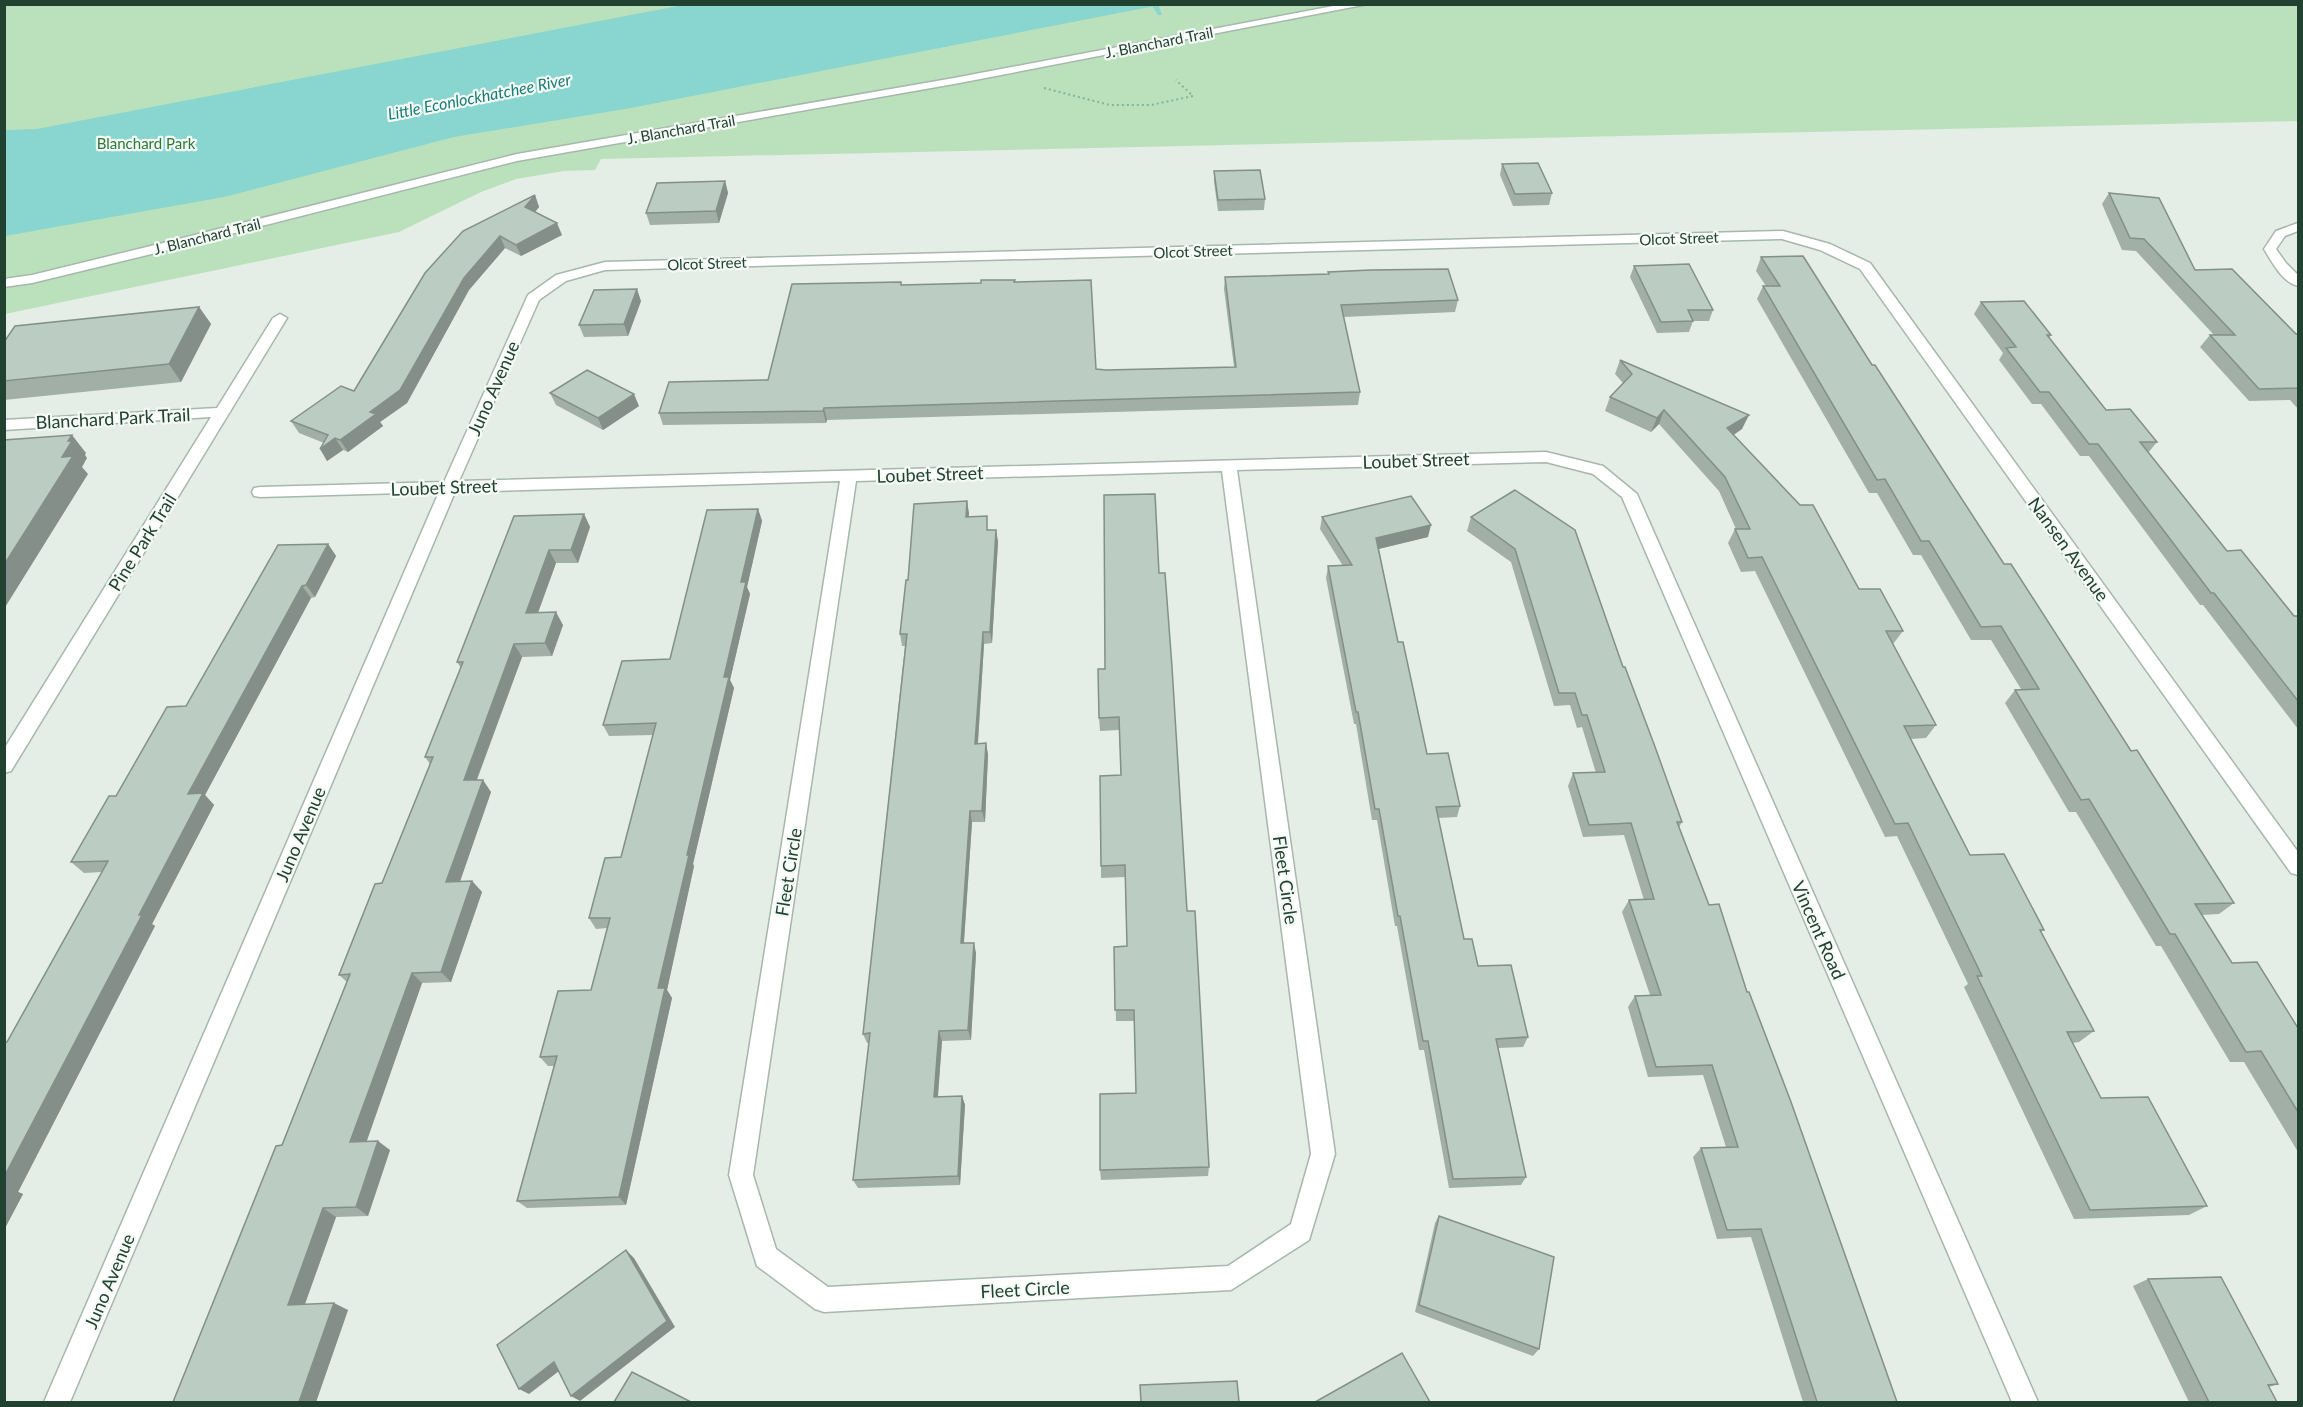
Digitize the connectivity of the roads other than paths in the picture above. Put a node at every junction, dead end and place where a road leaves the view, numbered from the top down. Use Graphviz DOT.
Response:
graph roads {
  1 [pos="1363,4"];
  2 [pos="2298,227"];
  3 [pos="1825,246"];
  4 [pos="561,278"];
  5 [pos="2298,282"];
  6 [pos="4,283"];
  7 [pos="280,318"];
  8 [pos="222,412"];
  9 [pos="4,425"];
  10 [pos="1229,465"];
  11 [pos="1598,470"];
  12 [pos="849,476"];
  13 [pos="448,487"];
  14 [pos="260,492"];
  15 [pos="4,766"];
  16 [pos="2298,867"];
  17 [pos="57,1402"];
  18 [pos="2025,1402"];
  1 -- 6 [label="street, J. Blanchard Trail"];
  2 -- 5 [label="street"];
  3 -- 4 [label="street, Olcot Street"];
  3 -- 16 [label="street, Nansen Avenue"];
  4 -- 13 [label="street, Juno Avenue"];
  7 -- 8 [label="street, Pine Park Trail"];
  8 -- 9 [label="street, Blanchard Park Trail"];
  8 -- 15 [label="street, Pine Park Trail"];
  10 -- 11 [label="street, Loubet Street"];
  10 -- 12 [label="street, Loubet Street"];
  10 -- 12 [label="street, Fleet Circle"];
  11 -- 18 [label="street, Vincent Road"];
  12 -- 13 [label="street, Loubet Street"];
  13 -- 14 [label="street, Loubet Street"];
  13 -- 17 [label="street, Juno Avenue"];
}
